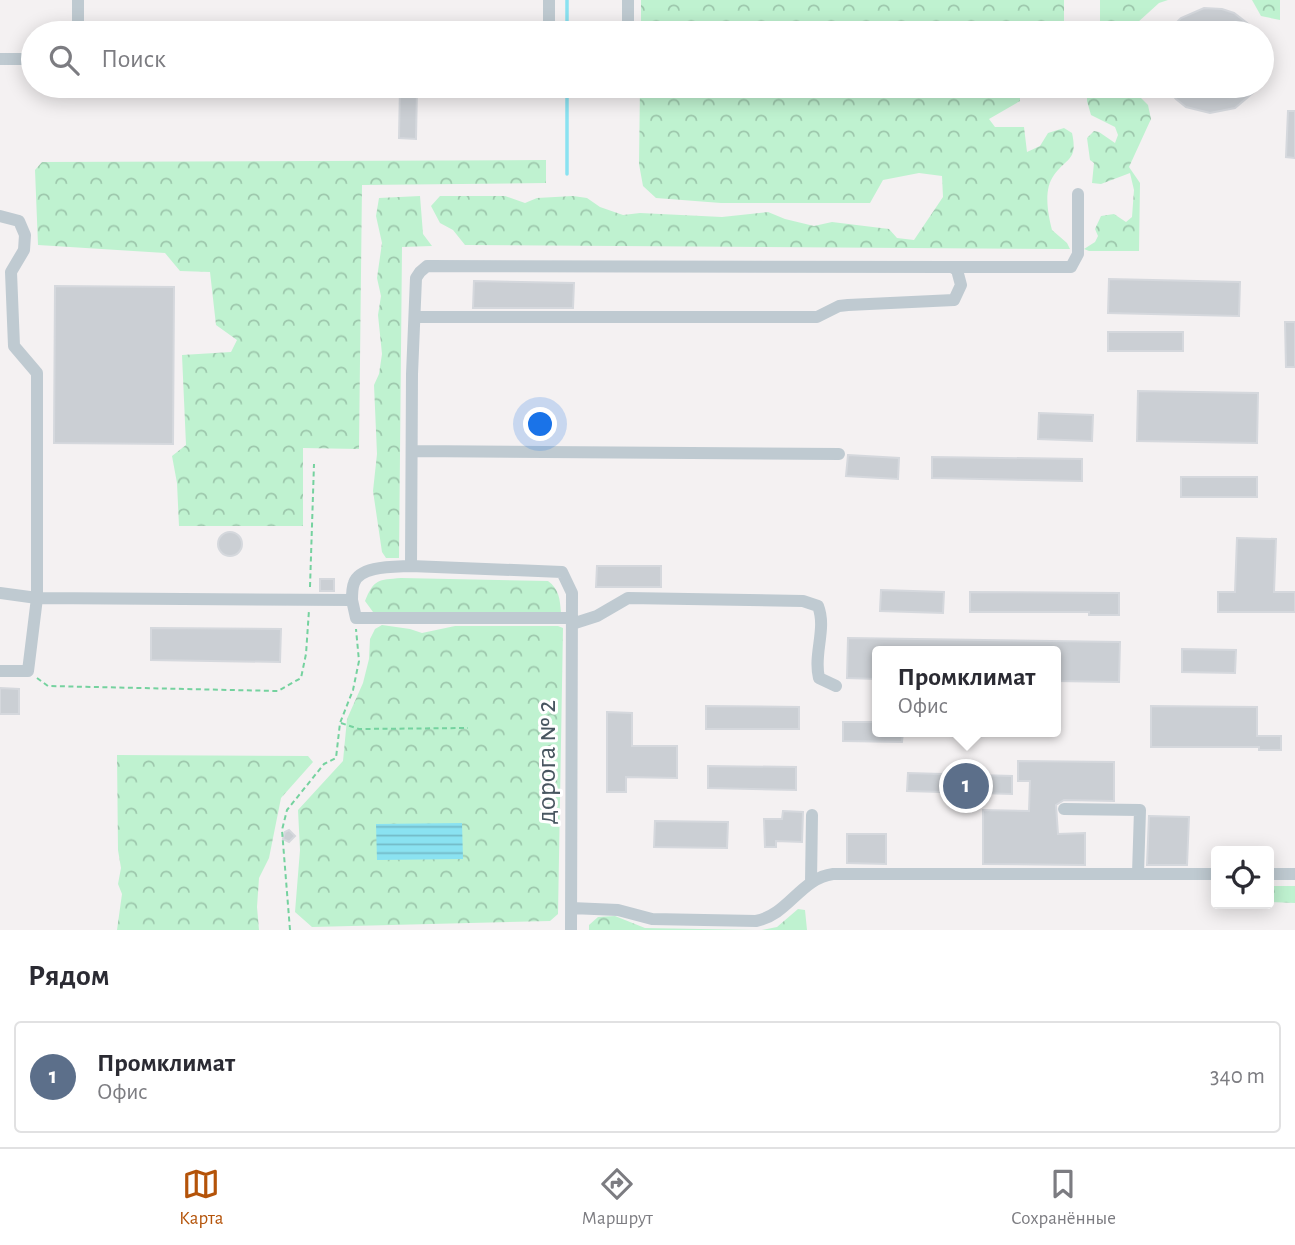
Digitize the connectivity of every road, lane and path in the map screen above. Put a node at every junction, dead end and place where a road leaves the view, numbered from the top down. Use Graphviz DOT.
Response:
graph roads {
  1 [pos="78,0"];
  2 [pos="549,0"];
  3 [pos="628,0"];
  4 [pos="78,21"];
  5 [pos="549,21"];
  6 [pos="628,21"];
  7 [pos="0,59"];
  8 [pos="21,59"];
  9 [pos="1078,194"];
  10 [pos="0,216"];
  11 [pos="952,267"];
  12 [pos="415,317"];
  13 [pos="413,451"];
  14 [pos="839,454"];
  15 [pos="314,464"];
  16 [pos="411,566"];
  17 [pos="0,593"];
  18 [pos="37,598"];
  19 [pos="309,600"];
  20 [pos="352,600"];
  21 [pos="356,618"];
  22 [pos="572,621"];
  23 [pos="0,671"];
  24 [pos="28,671"];
  25 [pos="836,686"];
  26 [pos="340,723"];
  27 [pos="468,728"];
  28 [pos="1064,809"];
  29 [pos="812,816"];
  30 [pos="1138,874"];
  31 [pos="1211,874"];
  32 [pos="1274,874"];
  33 [pos="1295,874"];
  34 [pos="811,882"];
  35 [pos="572,908"];
  36 [pos="290,930"];
  37 [pos="571,930"];
  1 -- 4 [label="street"];
  2 -- 5 [label="street"];
  3 -- 6 [label="street"];
  7 -- 8 [label="street"];
  9 -- 11 [label="street"];
  10 -- 18 [label="street"];
  11 -- 12 [label="street"];
  11 -- 12 [label="street"];
  12 -- 13 [label="street"];
  13 -- 14 [label="street"];
  13 -- 16 [label="street"];
  15 -- 19 [label="path"];
  16 -- 20 [label="street"];
  16 -- 22 [label="street, дорога № 2"];
  17 -- 18 [label="street"];
  18 -- 19 [label="street"];
  18 -- 24 [label="street"];
  19 -- 20 [label="street"];
  19 -- 24 [label="path"];
  20 -- 21 [label="street"];
  21 -- 22 [label="street"];
  21 -- 26 [label="path"];
  22 -- 25 [label="street"];
  22 -- 35 [label="street, дорога № 2"];
  23 -- 24 [label="street"];
  26 -- 27 [label="path"];
  26 -- 36 [label="path"];
  28 -- 30 [label="street"];
  29 -- 34 [label="street"];
  30 -- 31 [label="street"];
  30 -- 34 [label="street"];
  32 -- 33 [label="street"];
  34 -- 35 [label="street"];
  35 -- 37 [label="street, дорога № 2"];
}
